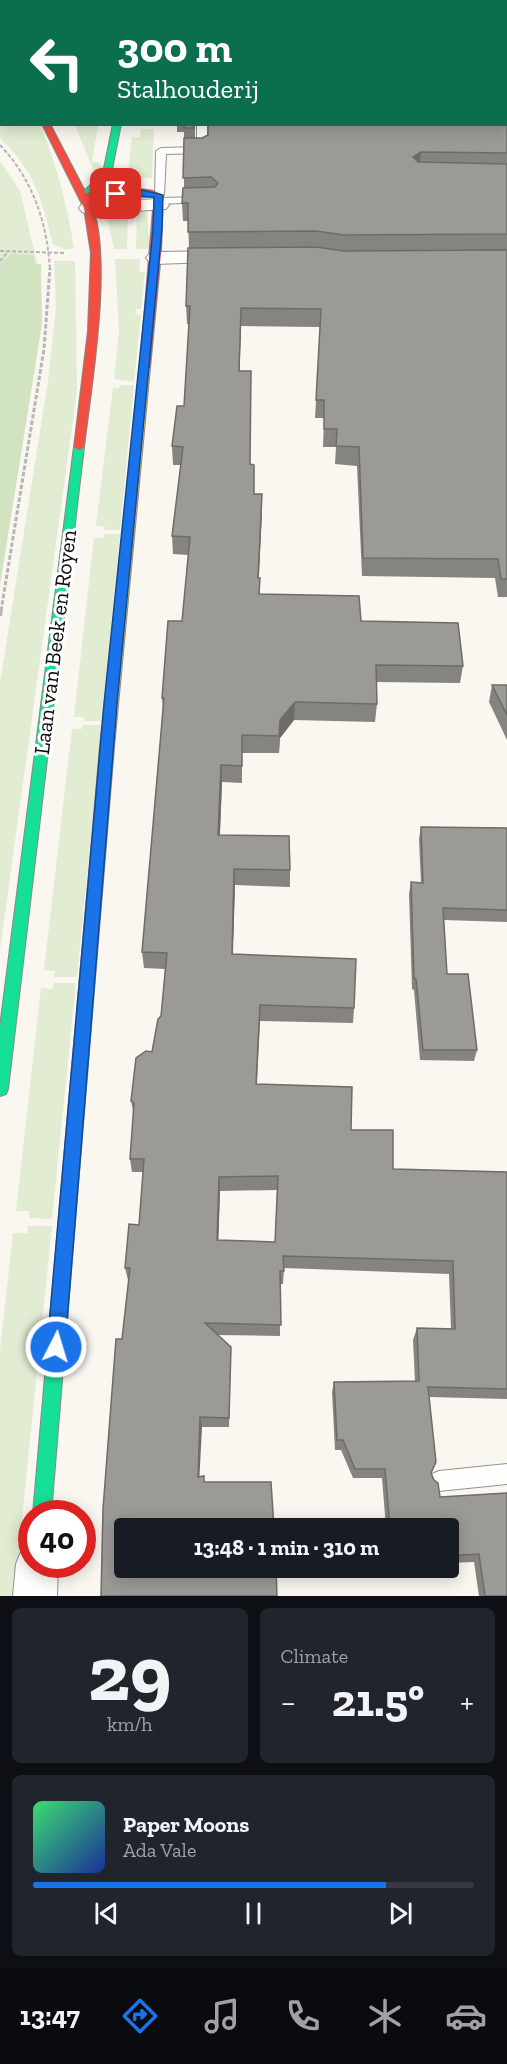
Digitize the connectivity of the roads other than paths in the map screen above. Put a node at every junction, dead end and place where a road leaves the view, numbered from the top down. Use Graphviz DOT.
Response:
graph roads {
  1 [pos="47,126"];
  2 [pos="117,126"];
  3 [pos="202,126"];
  4 [pos="82,166"];
  5 [pos="159,200"];
  6 [pos="211,200"];
  7 [pos="87,202"];
  8 [pos="247,257"];
  9 [pos="156,258"];
  10 [pos="0,1089"];
  11 [pos="507,1474"];
  12 [pos="439,1481"];
  13 [pos="43,1500"];
  14 [pos="36,1578"];
  15 [pos="35,1596"];
  1 -- 7 [label="main road, Laan van Beek en Royen"];
  2 -- 7 [label="main road"];
  3 -- 5 [label="lane"];
  4 -- 7 [label="main road, Laan van Beek en Royen"];
  5 -- 6 [label="lane"];
  5 -- 7 [label="street"];
  5 -- 9 [label="main road"];
  7 -- 10 [label="main road, Laan van Beek en Royen"];
  8 -- 9 [label="street"];
  9 -- 13 [label="main road"];
  11 -- 12 [label="lane"];
  14 -- 15 [label="street"];
}
